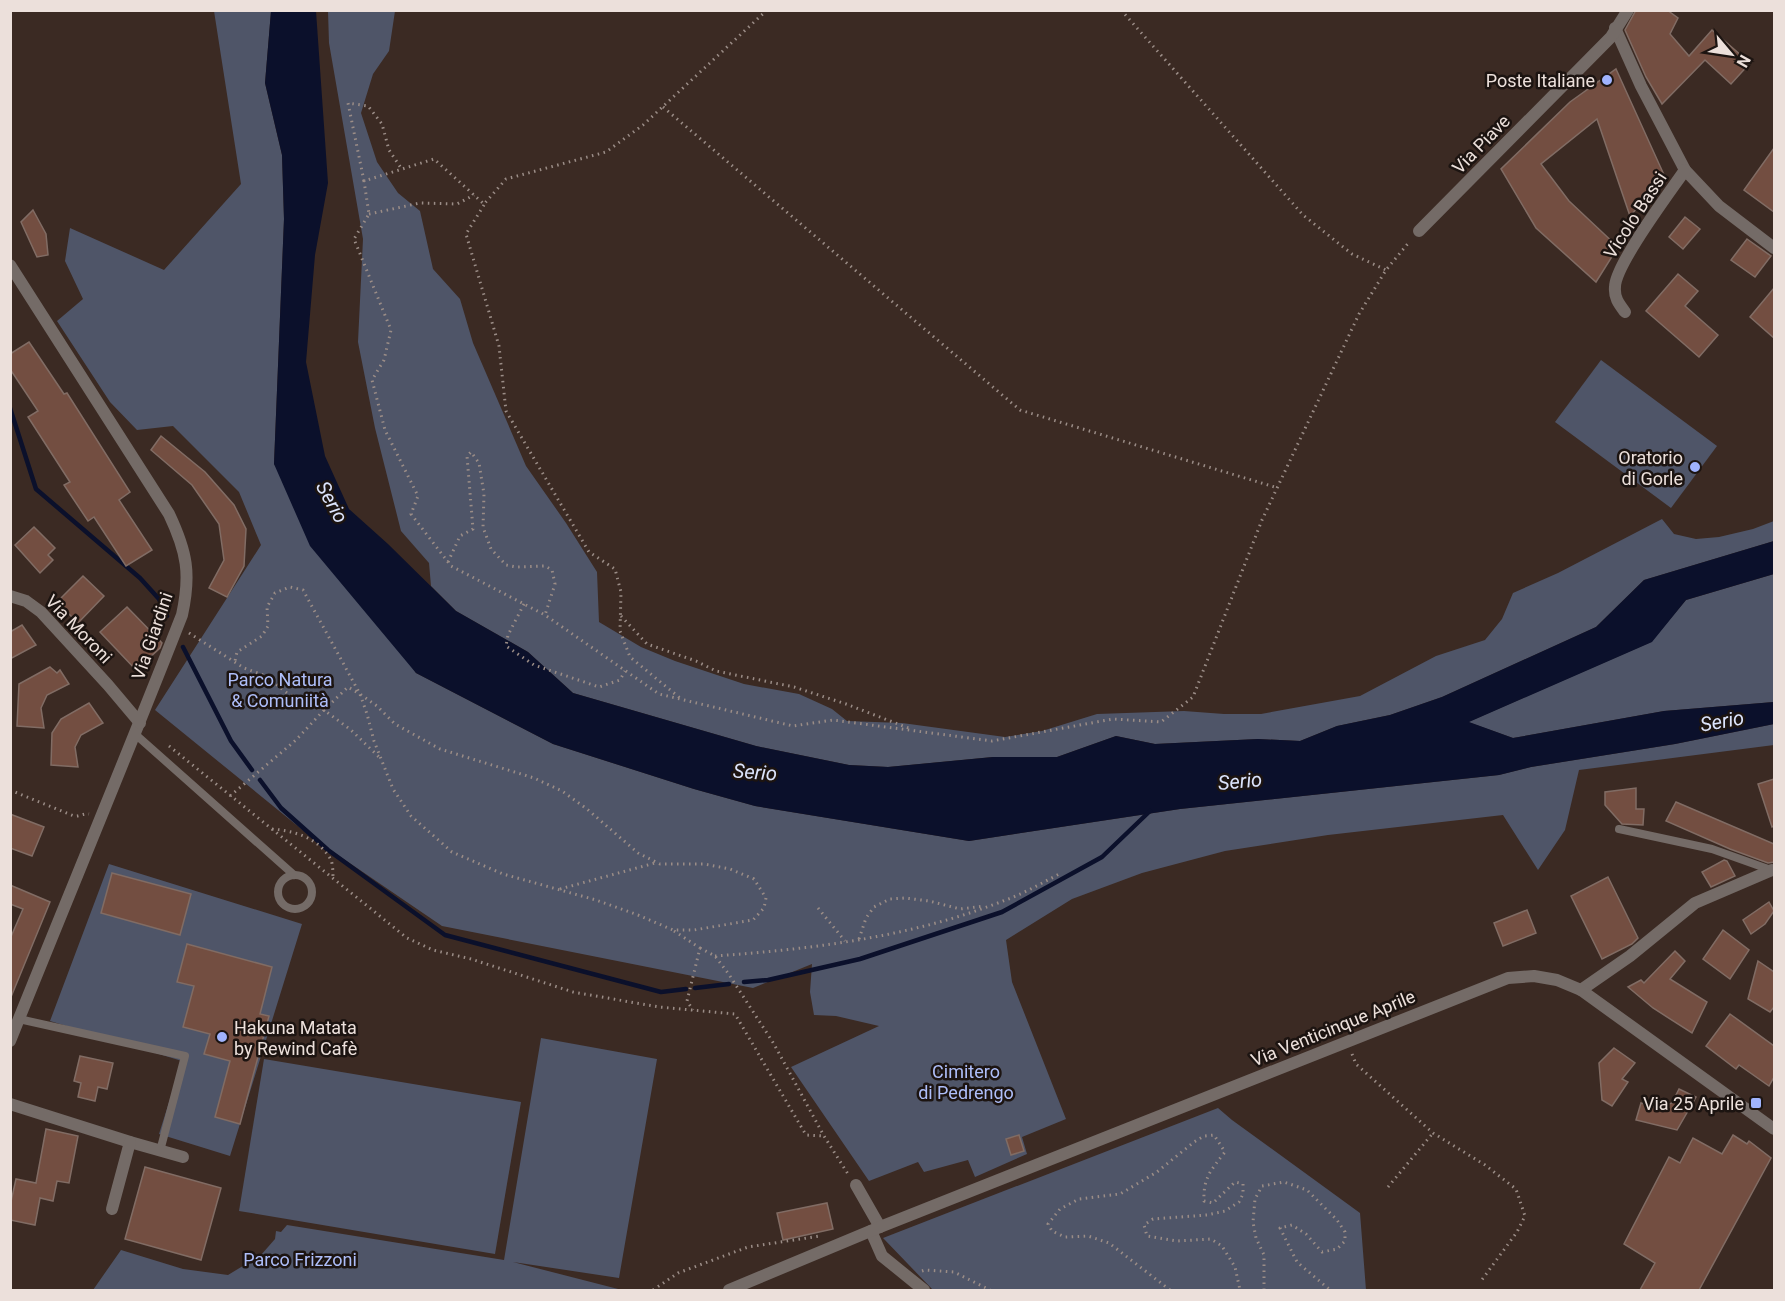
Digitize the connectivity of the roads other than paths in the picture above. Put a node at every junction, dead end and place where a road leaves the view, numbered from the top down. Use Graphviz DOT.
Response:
graph roads {
  1 [pos="1628,10"];
  2 [pos="1615,28"];
  3 [pos="1685,171"];
  4 [pos="1423,227"];
  5 [pos="1774,248"];
  6 [pos="10,265"];
  7 [pos="1625,312"];
  8 [pos="10,596"];
  9 [pos="137,728"];
  10 [pos="1619,829"];
  11 [pos="1774,871"];
  12 [pos="294,875"];
  13 [pos="1581,990"];
  14 [pos="19,1019"];
  15 [pos="10,1041"];
  16 [pos="10,1104"];
  17 [pos="1774,1129"];
  18 [pos="130,1142"];
  19 [pos="160,1151"];
  20 [pos="183,1157"];
  21 [pos="855,1185"];
  22 [pos="112,1209"];
  23 [pos="875,1229"];
  24 [pos="729,1290"];
  25 [pos="924,1290"];
  1 -- 2 [label="street, Via Piave"];
  2 -- 3 [label="street"];
  2 -- 4 [label="street, Via Piave"];
  3 -- 5 [label="street"];
  3 -- 7 [label="street, Vicolo Bassi"];
  6 -- 9 [label="street, Via Giardini"];
  8 -- 9 [label="street, Via Moroni"];
  9 -- 12 [label="lane"];
  9 -- 14 [label="street, Via Giardini"];
  10 -- 11 [label="lane"];
  11 -- 13 [label="street"];
  12 -- 12 [label="lane"];
  13 -- 17 [label="street, Via Venticinque Aprile"];
  13 -- 23 [label="street, Via Venticinque Aprile"];
  14 -- 15 [label="street, Via Giardini"];
  14 -- 19 [label="lane"];
  16 -- 18 [label="street"];
  18 -- 19 [label="street"];
  18 -- 22 [label="street"];
  19 -- 20 [label="street"];
  21 -- 23 [label="street"];
  23 -- 24 [label="street, Via Venticinque Aprile"];
  23 -- 25 [label="street"];
}
